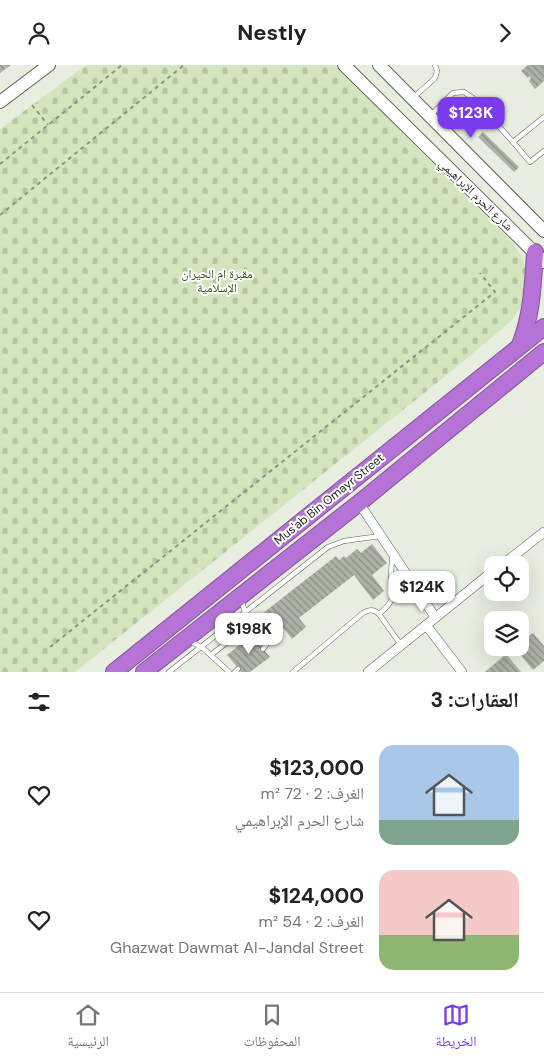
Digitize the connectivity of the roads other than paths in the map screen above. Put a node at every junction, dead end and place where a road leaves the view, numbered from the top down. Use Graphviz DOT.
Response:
graph roads {
  1 [pos="49,65"];
  2 [pos="344,65"];
  3 [pos="379,65"];
  4 [pos="434,65"];
  5 [pos="412,99"];
  6 [pos="0,101"];
  7 [pos="430,115"];
  8 [pos="544,117"];
  9 [pos="513,142"];
  10 [pos="544,151"];
  11 [pos="544,231"];
  12 [pos="539,257"];
  13 [pos="544,327"];
  14 [pos="519,347"];
  15 [pos="544,352"];
  16 [pos="359,503"];
  17 [pos="544,532"];
  18 [pos="380,536"];
  19 [pos="392,553"];
  20 [pos="513,556"];
  21 [pos="484,578"];
  22 [pos="242,595"];
  23 [pos="244,612"];
  24 [pos="380,614"];
  25 [pos="436,617"];
  26 [pos="251,623"];
  27 [pos="426,625"];
  28 [pos="193,643"];
  29 [pos="401,645"];
  30 [pos="263,649"];
  31 [pos="211,655"];
  32 [pos="299,667"];
  33 [pos="114,672"];
  34 [pos="144,672"];
  35 [pos="169,672"];
  36 [pos="229,672"];
  37 [pos="293,672"];
  38 [pos="304,672"];
  39 [pos="368,672"];
  40 [pos="462,672"];
  1 -- 6 [label="street"];
  2 -- 12 [label="street, شارع الحرم الإبراهيمي"];
  3 -- 5 [label="street, شارع الحرم الإبراهيمي"];
  4 -- 5 [label="lane"];
  5 -- 7 [label="street, شارع الحرم الإبراهيمي"];
  7 -- 9 [label="lane"];
  7 -- 11 [label="street, شارع الحرم الإبراهيمي"];
  8 -- 9 [label="lane"];
  9 -- 10 [label="lane"];
  12 -- 14 [label="highway"];
  13 -- 14 [label="highway, Mus'ab Bin Omayr Street"];
  14 -- 33 [label="highway, Mus'ab Bin Omayr Street"];
  15 -- 16 [label="highway, Mus'ab Bin Omayr Street"];
  16 -- 18 [label="street"];
  16 -- 22 [label="highway, Mus'ab Bin Omayr Street"];
  17 -- 20 [label="street"];
  18 -- 19 [label="street"];
  18 -- 23 [label="lane"];
  19 -- 24 [label="lane"];
  19 -- 25 [label="street"];
  21 -- 25 [label="street"];
  22 -- 23 [label="lane"];
  22 -- 28 [label="highway, Mus'ab Bin Omayr Street"];
  23 -- 26 [label="lane"];
  23 -- 28 [label="lane"];
  24 -- 29 [label="lane"];
  24 -- 32 [label="lane"];
  25 -- 27 [label="street"];
  26 -- 30 [label="lane"];
  26 -- 31 [label="lane"];
  27 -- 29 [label="street"];
  27 -- 40 [label="street"];
  28 -- 31 [label="lane"];
  28 -- 34 [label="highway, Mus'ab Bin Omayr Street"];
  28 -- 35 [label="lane"];
  29 -- 39 [label="street"];
  31 -- 36 [label="lane"];
  32 -- 37 [label="lane"];
  32 -- 38 [label="lane"];
}
